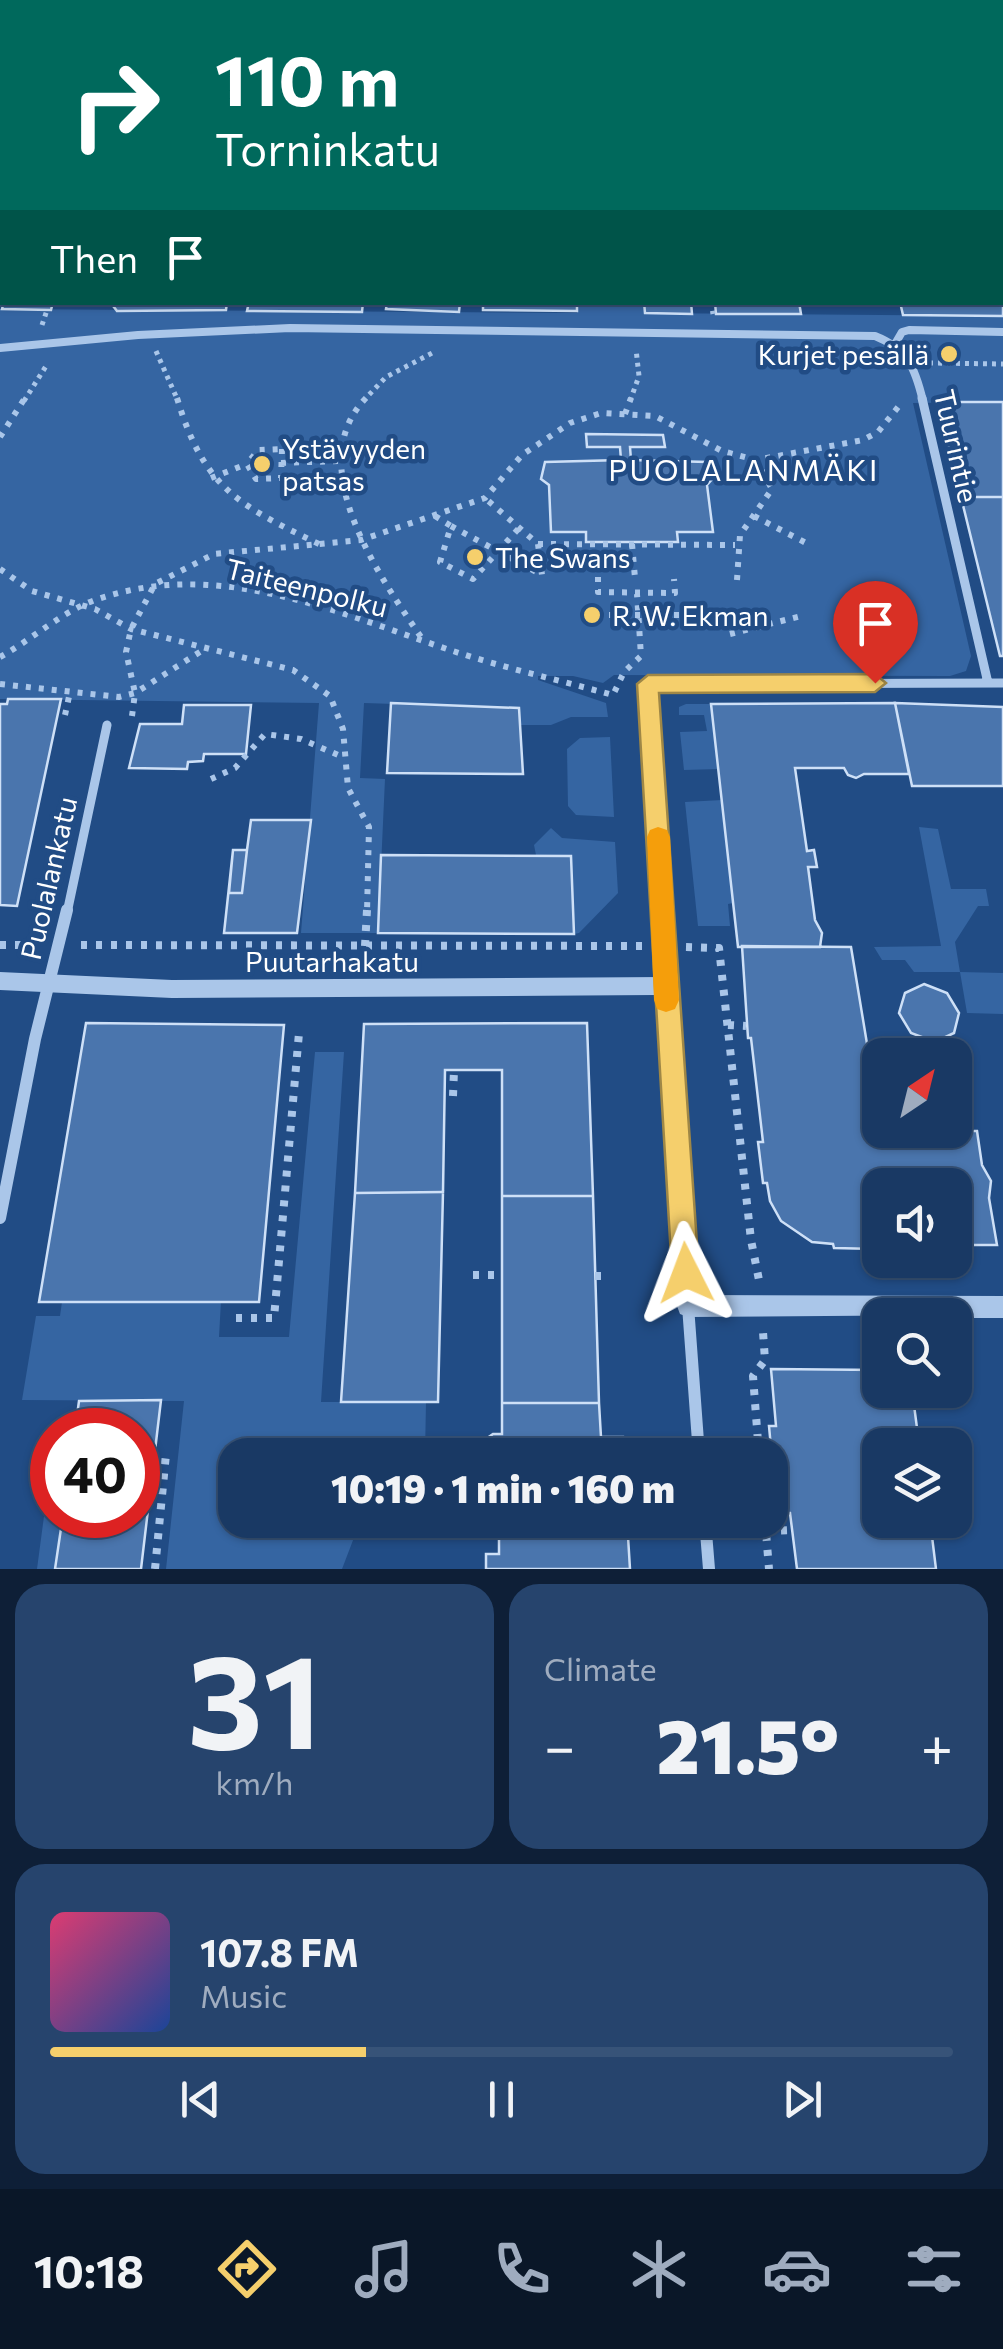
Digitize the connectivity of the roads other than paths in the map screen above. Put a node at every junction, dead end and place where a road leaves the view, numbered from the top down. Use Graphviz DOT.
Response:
graph roads {
  1 [pos="1003,332"];
  2 [pos="895,344"];
  3 [pos="0,348"];
  4 [pos="988,683"];
  5 [pos="1003,683"];
  6 [pos="107,725"];
  7 [pos="0,982"];
  8 [pos="48,982"];
  9 [pos="665,986"];
  10 [pos="0,1218"];
  11 [pos="688,1306"];
  12 [pos="1003,1307"];
  13 [pos="699,1438"];
  14 [pos="706,1538"];
  15 [pos="709,1569"];
  1 -- 2 [label="street"];
  2 -- 3 [label="street"];
  2 -- 4 [label="street, Tuurintie"];
  4 -- 5 [label="street"];
  4 -- 9 [label="street"];
  6 -- 8 [label="street, Puolalankatu"];
  7 -- 8 [label="street, Puutarhakatu"];
  8 -- 9 [label="street, Puutarhakatu"];
  8 -- 10 [label="street, Puolalankatu"];
  9 -- 11 [label="street"];
  11 -- 12 [label="street"];
  11 -- 13 [label="street"];
  14 -- 15 [label="street"];
}
